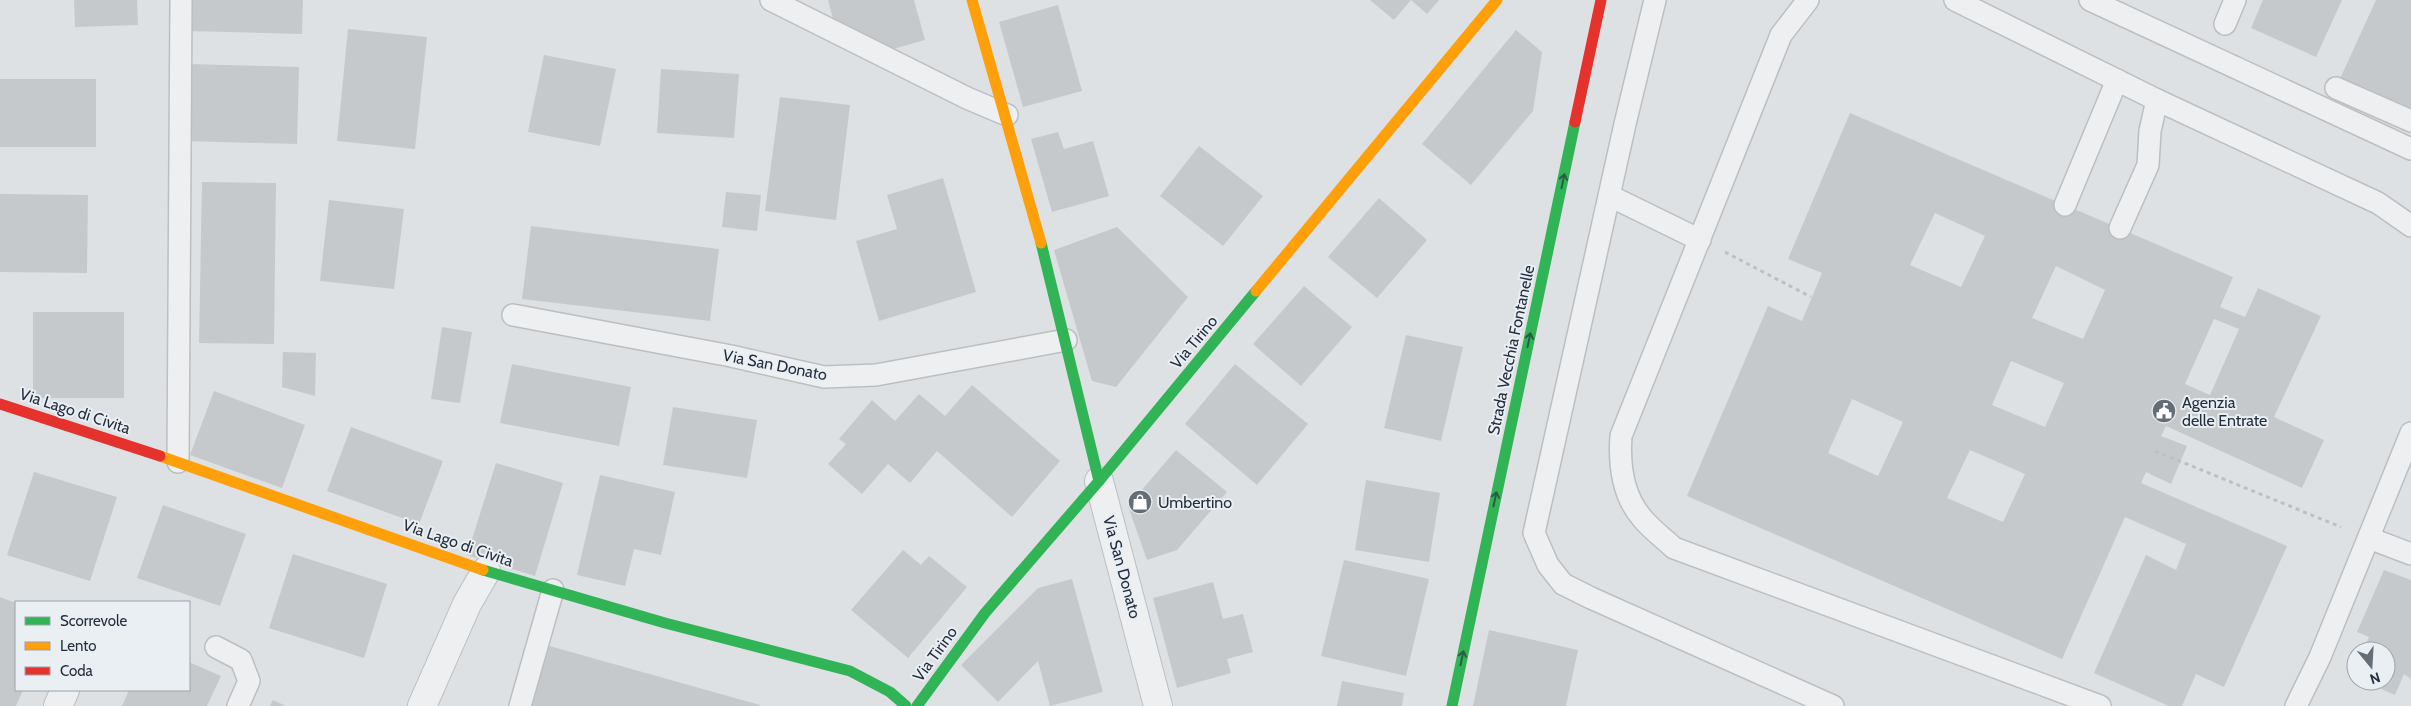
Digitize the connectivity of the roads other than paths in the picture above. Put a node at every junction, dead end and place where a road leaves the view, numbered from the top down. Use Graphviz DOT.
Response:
graph roads {
  1 [pos="181,0"];
  2 [pos="771,0"];
  3 [pos="972,0"];
  4 [pos="1497,0"];
  5 [pos="1601,0"];
  6 [pos="1655,0"];
  7 [pos="1808,0"];
  8 [pos="1955,0"];
  9 [pos="2090,0"];
  10 [pos="2235,0"];
  11 [pos="2225,24"];
  12 [pos="2117,80"];
  13 [pos="2336,88"];
  14 [pos="2157,100"];
  15 [pos="1007,115"];
  16 [pos="2411,121"];
  17 [pos="2411,149"];
  18 [pos="1610,196"];
  19 [pos="2066,205"];
  20 [pos="2411,226"];
  21 [pos="2120,228"];
  22 [pos="1700,240"];
  23 [pos="513,315"];
  24 [pos="1066,340"];
  25 [pos="0,404"];
  26 [pos="2411,433"];
  27 [pos="178,462"];
  28 [pos="1100,481"];
  29 [pos="2369,538"];
  30 [pos="2411,554"];
  31 [pos="486,571"];
  32 [pos="553,590"];
  33 [pos="216,647"];
  34 [pos="65,691"];
  35 [pos="58,706"];
  36 [pos="238,706"];
  37 [pos="422,706"];
  38 [pos="520,706"];
  39 [pos="906,706"];
  40 [pos="917,706"];
  41 [pos="1158,706"];
  42 [pos="1452,706"];
  43 [pos="1833,706"];
  44 [pos="2100,706"];
  45 [pos="2296,706"];
  1 -- 27 [label="lane"];
  2 -- 15 [label="lane"];
  3 -- 15 [label="street, Via San Donato"];
  4 -- 28 [label="street, Via Tirino"];
  42 -- 5 [label="street, Strada Vecchia Fontanelle, one-way"];
  6 -- 18 [label="lane"];
  7 -- 22 [label="lane"];
  8 -- 12 [label="lane"];
  9 -- 17 [label="lane"];
  10 -- 11 [label="lane"];
  12 -- 14 [label="lane"];
  12 -- 19 [label="lane"];
  13 -- 16 [label="lane"];
  14 -- 20 [label="lane"];
  14 -- 21 [label="lane"];
  15 -- 24 [label="street, Via San Donato"];
  18 -- 22 [label="lane"];
  18 -- 43 [label="lane"];
  22 -- 44 [label="lane"];
  23 -- 24 [label="lane, Via San Donato"];
  24 -- 28 [label="street, Via San Donato"];
  25 -- 27 [label="street, Via Lago di Civita"];
  26 -- 29 [label="lane"];
  27 -- 31 [label="street, Via Lago di Civita"];
  28 -- 40 [label="street, Via Tirino"];
  28 -- 41 [label="street, Via San Donato"];
  29 -- 30 [label="lane"];
  29 -- 45 [label="lane"];
  31 -- 32 [label="street, Via Lago di Civita"];
  31 -- 37 [label="street"];
  32 -- 38 [label="lane"];
  32 -- 39 [label="street, Via Lago di Civita"];
  33 -- 36 [label="lane"];
  34 -- 35 [label="street"];
}
